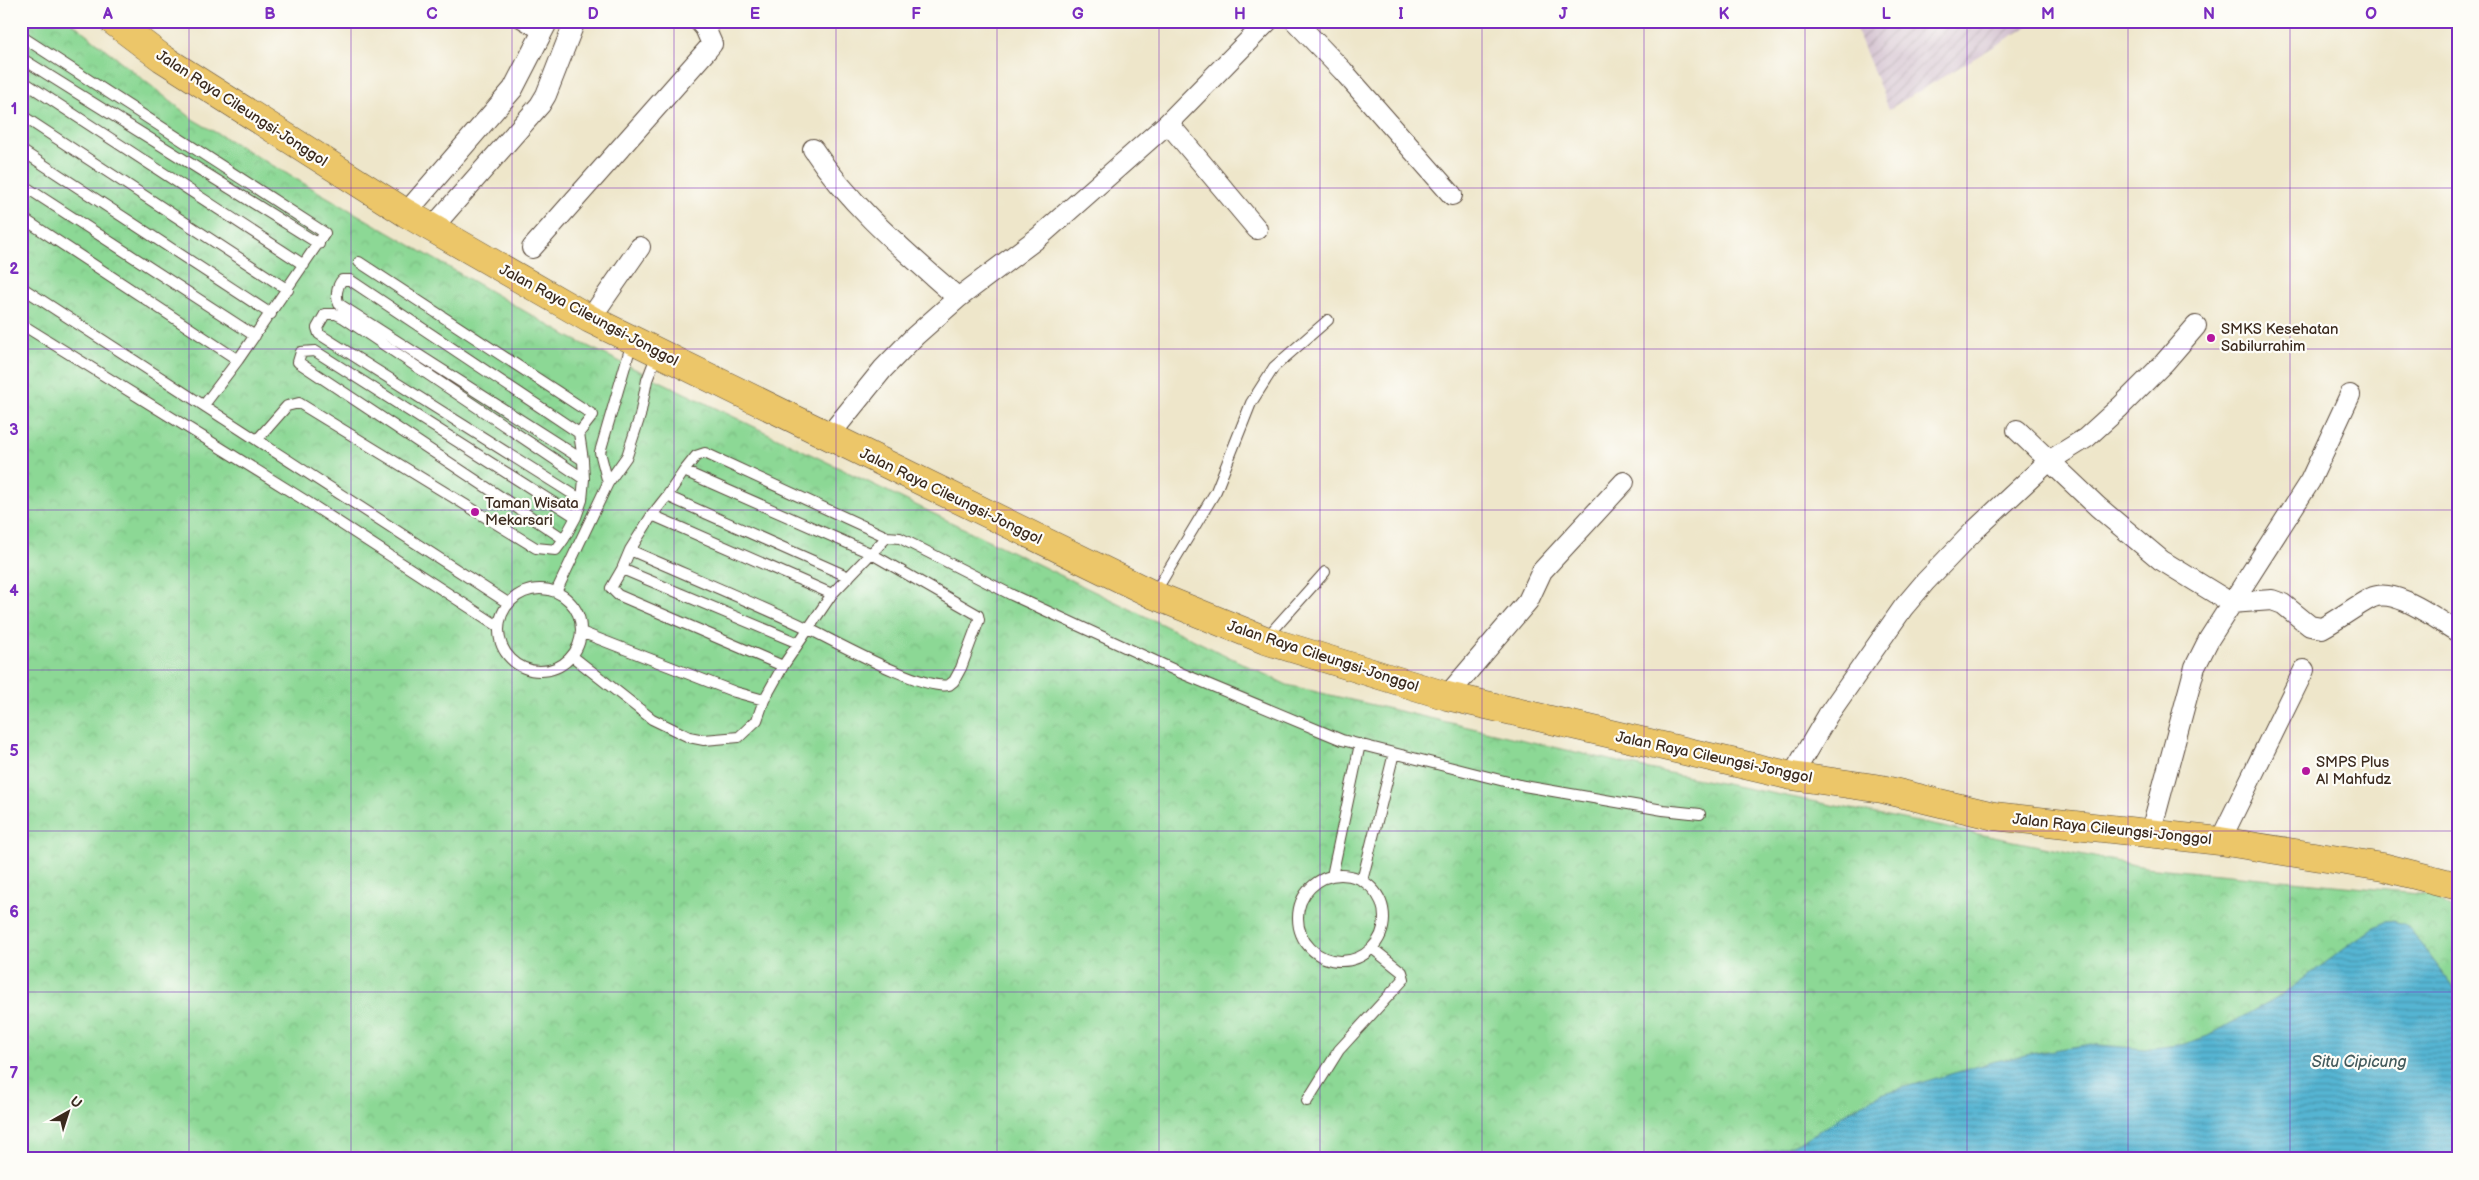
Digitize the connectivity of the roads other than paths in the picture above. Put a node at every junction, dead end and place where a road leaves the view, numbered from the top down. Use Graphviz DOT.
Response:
graph roads {
  1 [pos="112,21"];
  2 [pos="518,21"];
  3 [pos="575,21"];
  4 [pos="699,21"];
  5 [pos="1268,21"];
  6 [pos="1296,21"];
  7 [pos="546,29"];
  8 [pos="21,36"];
  9 [pos="21,58"];
  10 [pos="21,80"];
  11 [pos="21,115"];
  12 [pos="1168,124"];
  13 [pos="813,149"];
  14 [pos="21,150"];
  15 [pos="21,184"];
  16 [pos="1452,195"];
  17 [pos="406,213"];
  18 [pos="21,217"];
  19 [pos="432,228"];
  20 [pos="1257,230"];
  21 [pos="319,244"];
  22 [pos="640,247"];
  23 [pos="532,248"];
  24 [pos="359,262"];
  25 [pos="304,265"];
  26 [pos="21,286"];
  27 [pos="288,290"];
  28 [pos="958,298"];
  29 [pos="271,314"];
  30 [pos="590,320"];
  31 [pos="1328,320"];
  32 [pos="21,324"];
  33 [pos="2196,326"];
  34 [pos="255,336"];
  35 [pos="633,341"];
  36 [pos="657,354"];
  37 [pos="238,360"];
  38 [pos="2350,395"];
  39 [pos="204,406"];
  40 [pos="2017,430"];
  41 [pos="579,433"];
  42 [pos="828,437"];
  43 [pos="257,440"];
  44 [pos="583,460"];
  45 [pos="2049,462"];
  46 [pos="684,471"];
  47 [pos="584,479"];
  48 [pos="1624,482"];
  49 [pos="608,483"];
  50 [pos="667,496"];
  51 [pos="582,500"];
  52 [pos="652,515"];
  53 [pos="576,517"];
  54 [pos="887,537"];
  55 [pos="564,539"];
  56 [pos="630,550"];
  57 [pos="870,553"];
  58 [pos="622,569"];
  59 [pos="1326,572"];
  60 [pos="849,577"];
  61 [pos="556,592"];
  62 [pos="832,594"];
  63 [pos="1154,595"];
  64 [pos="508,603"];
  65 [pos="2231,603"];
  66 [pos="498,626"];
  67 [pos="810,629"];
  68 [pos="581,632"];
  69 [pos="2458,632"];
  70 [pos="1265,640"];
  71 [pos="798,643"];
  72 [pos="572,656"];
  73 [pos="782,666"];
  74 [pos="2304,670"];
  75 [pos="1447,696"];
  76 [pos="764,700"];
  77 [pos="1360,744"];
  78 [pos="1394,752"];
  79 [pos="1792,776"];
  80 [pos="1700,814"];
  81 [pos="2150,834"];
  82 [pos="2220,841"];
  83 [pos="1332,876"];
  84 [pos="1362,881"];
  85 [pos="2458,886"];
  86 [pos="1372,948"];
  87 [pos="1307,1101"];
  1 -- 17 [label="main road, Jalan Raya Cileungsi-Jonggol"];
  2 -- 7 [label="lane"];
  3 -- 19 [label="street"];
  4 -- 23 [label="street"];
  5 -- 12 [label="street"];
  6 -- 16 [label="street"];
  7 -- 17 [label="street"];
  8 -- 21 [label="lane"];
  9 -- 21 [label="lane"];
  10 -- 25 [label="lane"];
  11 -- 27 [label="lane"];
  12 -- 20 [label="street"];
  12 -- 28 [label="street"];
  13 -- 28 [label="street"];
  14 -- 29 [label="lane"];
  15 -- 34 [label="lane"];
  17 -- 19 [label="main road, Jalan Raya Cileungsi-Jonggol"];
  18 -- 37 [label="lane"];
  19 -- 30 [label="main road, Jalan Raya Cileungsi-Jonggol"];
  21 -- 25 [label="lane"];
  22 -- 30 [label="street"];
  24 -- 41 [label="lane"];
  25 -- 27 [label="lane"];
  26 -- 39 [label="lane"];
  27 -- 29 [label="lane"];
  28 -- 42 [label="street"];
  29 -- 34 [label="lane"];
  30 -- 35 [label="main road, Jalan Raya Cileungsi-Jonggol"];
  31 -- 63 [label="lane"];
  32 -- 66 [label="lane"];
  33 -- 45 [label="street"];
  34 -- 37 [label="lane"];
  35 -- 36 [label="main road, Jalan Raya Cileungsi-Jonggol"];
  35 -- 49 [label="lane"];
  36 -- 42 [label="main road, Jalan Raya Cileungsi-Jonggol"];
  36 -- 49 [label="lane"];
  37 -- 39 [label="lane"];
  38 -- 65 [label="street"];
  39 -- 43 [label="lane"];
  40 -- 45 [label="street"];
  41 -- 44 [label="lane"];
  41 -- 44 [label="lane"];
  42 -- 63 [label="main road, Jalan Raya Cileungsi-Jonggol"];
  43 -- 55 [label="lane"];
  43 -- 64 [label="lane"];
  44 -- 47 [label="lane"];
  45 -- 65 [label="street"];
  45 -- 79 [label="street"];
  46 -- 50 [label="lane"];
  46 -- 54 [label="lane"];
  46 -- 57 [label="lane"];
  47 -- 51 [label="lane"];
  47 -- 51 [label="lane"];
  48 -- 75 [label="street"];
  49 -- 61 [label="lane"];
  50 -- 52 [label="lane"];
  50 -- 60 [label="lane"];
  51 -- 53 [label="lane"];
  52 -- 56 [label="lane"];
  52 -- 62 [label="lane"];
  53 -- 55 [label="lane"];
  53 -- 55 [label="lane"];
  54 -- 57 [label="lane"];
  54 -- 77 [label="lane"];
  56 -- 58 [label="lane"];
  56 -- 67 [label="lane"];
  57 -- 60 [label="lane"];
  57 -- 67 [label="lane"];
  58 -- 71 [label="lane"];
  58 -- 73 [label="lane"];
  59 -- 70 [label="lane"];
  60 -- 62 [label="lane"];
  61 -- 64 [label="lane"];
  61 -- 68 [label="lane"];
  62 -- 67 [label="lane"];
  63 -- 70 [label="main road, Jalan Raya Cileungsi-Jonggol"];
  64 -- 66 [label="lane"];
  65 -- 69 [label="street"];
  65 -- 81 [label="street"];
  66 -- 72 [label="lane"];
  67 -- 71 [label="lane"];
  68 -- 72 [label="lane"];
  68 -- 76 [label="lane"];
  70 -- 75 [label="main road, Jalan Raya Cileungsi-Jonggol"];
  71 -- 73 [label="lane"];
  72 -- 76 [label="lane"];
  73 -- 76 [label="lane"];
  74 -- 82 [label="street"];
  75 -- 79 [label="main road, Jalan Raya Cileungsi-Jonggol"];
  77 -- 78 [label="lane"];
  77 -- 83 [label="lane"];
  78 -- 80 [label="lane"];
  78 -- 84 [label="lane"];
  79 -- 81 [label="main road, Jalan Raya Cileungsi-Jonggol"];
  81 -- 82 [label="main road, Jalan Raya Cileungsi-Jonggol"];
  82 -- 85 [label="main road, Jalan Raya Cileungsi-Jonggol"];
  83 -- 84 [label="lane"];
  83 -- 86 [label="lane"];
  84 -- 86 [label="lane"];
  86 -- 87 [label="lane"];
}
